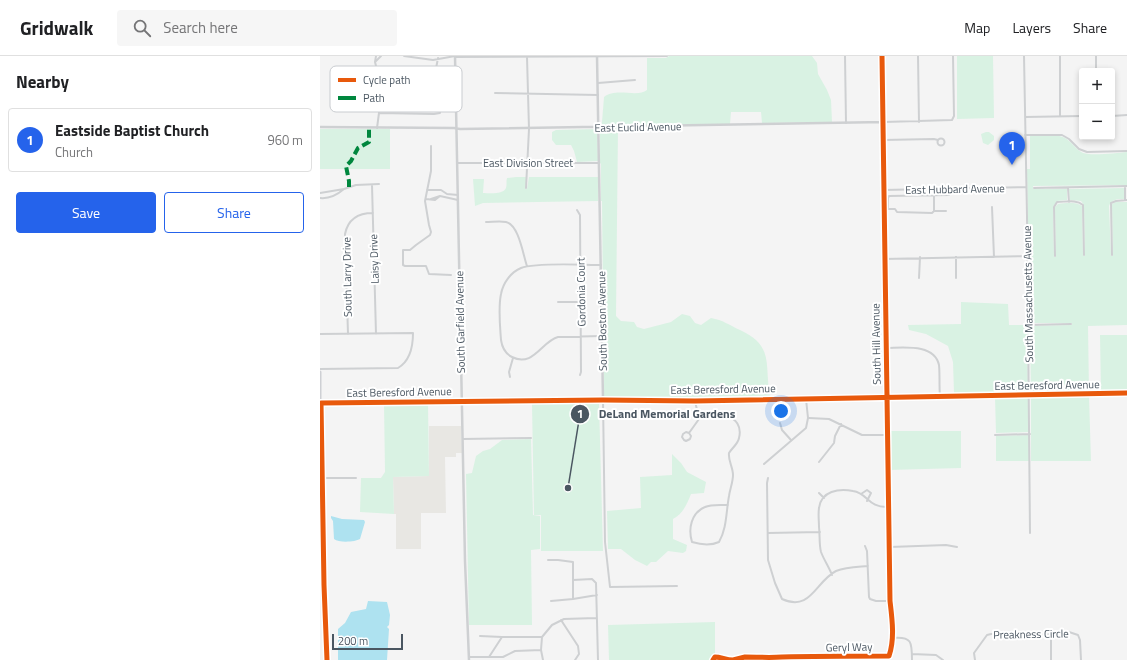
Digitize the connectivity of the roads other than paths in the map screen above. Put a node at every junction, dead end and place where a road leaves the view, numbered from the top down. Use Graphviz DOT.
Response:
graph roads {
  1 [pos="376,56"];
  2 [pos="381,56"];
  3 [pos="404,56"];
  4 [pos="455,56"];
  5 [pos="564,56"];
  6 [pos="668,56"];
  7 [pos="845,56"];
  8 [pos="882,56"];
  9 [pos="918,56"];
  10 [pos="953,56"];
  11 [pos="1024,56"];
  12 [pos="1060,56"];
  13 [pos="1096,56"];
  14 [pos="527,57"];
  15 [pos="597,57"];
  16 [pos="438,58"];
  17 [pos="375,62"];
  18 [pos="376,66"];
  19 [pos="436,66"];
  20 [pos="455,66"];
  21 [pos="1096,68"];
  22 [pos="635,80"];
  23 [pos="598,83"];
  24 [pos="495,93"];
  25 [pos="528,94"];
  26 [pos="598,95"];
  27 [pos="440,112"];
  28 [pos="457,112"];
  29 [pos="379,113"];
  30 [pos="1127,115"];
  31 [pos="1060,116"];
  32 [pos="1079,116"];
  33 [pos="1115,116"];
  34 [pos="1025,117"];
  35 [pos="884,122"];
  36 [pos="919,122"];
  37 [pos="846,123"];
  38 [pos="320,127"];
  39 [pos="377,128"];
  40 [pos="457,128"];
  41 [pos="529,128"];
  42 [pos="598,128"];
  43 [pos="1025,135"];
  44 [pos="884,140"];
  45 [pos="938,140"];
  46 [pos="431,146"];
  47 [pos="1127,151"];
  48 [pos="458,163"];
  49 [pos="528,163"];
  50 [pos="599,163"];
  51 [pos="379,184"];
  52 [pos="372,185"];
  53 [pos="1126,186"];
  54 [pos="1026,187"];
  55 [pos="526,188"];
  56 [pos="1034,188"];
  57 [pos="1068,188"];
  58 [pos="344,189"];
  59 [pos="934,189"];
  60 [pos="427,190"];
  61 [pos="883,190"];
  62 [pos="320,193"];
  63 [pos="458,195"];
  64 [pos="934,195"];
  65 [pos="949,195"];
  66 [pos="320,198"];
  67 [pos="425,199"];
  68 [pos="458,200"];
  69 [pos="1126,200"];
  70 [pos="1069,202"];
  71 [pos="992,207"];
  72 [pos="577,210"];
  73 [pos="884,210"];
  74 [pos="888,210"];
  75 [pos="934,211"];
  76 [pos="946,211"];
  77 [pos="373,213"];
  78 [pos="486,222"];
  79 [pos="1084,255"];
  80 [pos="1112,255"];
  81 [pos="994,256"];
  82 [pos="1028,256"];
  83 [pos="1055,256"];
  84 [pos="956,257"];
  85 [pos="884,258"];
  86 [pos="920,258"];
  87 [pos="601,265"];
  88 [pos="527,266"];
  89 [pos="581,266"];
  90 [pos="450,275"];
  91 [pos="919,278"];
  92 [pos="956,278"];
  93 [pos="558,302"];
  94 [pos="581,302"];
  95 [pos="1071,324"];
  96 [pos="1029,325"];
  97 [pos="320,334"];
  98 [pos="348,334"];
  99 [pos="376,334"];
  100 [pos="582,336"];
  101 [pos="602,336"];
  102 [pos="886,348"];
  103 [pos="513,358"];
  104 [pos="320,369"];
  105 [pos="320,372"];
  106 [pos="580,375"];
  107 [pos="510,377"];
  108 [pos="1127,393"];
  109 [pos="940,396"];
  110 [pos="1030,396"];
  111 [pos="886,397"];
  112 [pos="806,398"];
  113 [pos="603,400"];
  114 [pos="462,401"];
  115 [pos="696,401"];
  116 [pos="320,403"];
  117 [pos="808,418"];
  118 [pos="699,419"];
  119 [pos="321,423"];
  120 [pos="780,423"];
  121 [pos="841,424"];
  122 [pos="689,433"];
  123 [pos="1030,434"];
  124 [pos="888,435"];
  125 [pos="995,435"];
  126 [pos="531,438"];
  127 [pos="463,439"];
  128 [pos="321,440"];
  129 [pos="791,440"];
  130 [pos="321,458"];
  131 [pos="819,462"];
  132 [pos="764,464"];
  133 [pos="322,476"];
  134 [pos="356,478"];
  135 [pos="768,478"];
  136 [pos="819,493"];
  137 [pos="861,494"];
  138 [pos="824,498"];
  139 [pos="867,501"];
  140 [pos="728,505"];
  141 [pos="888,507"];
  142 [pos="820,532"];
  143 [pos="768,533"];
  144 [pos="1030,533"];
  145 [pos="864,546"];
  146 [pos="890,547"];
  147 [pos="957,547"];
  148 [pos="548,560"];
  149 [pos="868,566"];
  150 [pos="832,574"];
  151 [pos="573,580"];
  152 [pos="677,586"];
  153 [pos="597,595"];
  154 [pos="573,598"];
  155 [pos="551,601"];
  156 [pos="890,601"];
  157 [pos="596,618"];
  158 [pos="561,620"];
  159 [pos="1051,634"];
  160 [pos="480,636"];
  161 [pos="502,637"];
  162 [pos="542,637"];
  163 [pos="892,638"];
  164 [pos="541,650"];
  165 [pos="912,654"];
  166 [pos="889,656"];
  167 [pos="489,657"];
  168 [pos="808,657"];
  169 [pos="469,659"];
  170 [pos="481,659"];
  171 [pos="752,659"];
  172 [pos="784,659"];
  173 [pos="327,660"];
  174 [pos="543,660"];
  175 [pos="574,660"];
  176 [pos="598,660"];
  177 [pos="713,660"];
  178 [pos="725,660"];
  179 [pos="734,660"];
  180 [pos="789,660"];
  181 [pos="912,660"];
  182 [pos="943,660"];
  183 [pos="975,660"];
  184 [pos="1051,660"];
  185 [pos="1081,660"];
  1 -- 17 [label="street"];
  2 -- 17 [label="street"];
  3 -- 16 [label="street"];
  4 -- 14 [label="street"];
  4 -- 16 [label="street"];
  4 -- 20 [label="street, South Garfield Avenue"];
  5 -- 14 [label="street"];
  5 -- 15 [label="street"];
  6 -- 15 [label="street"];
  7 -- 37 [label="street"];
  8 -- 35 [label="street, South Hill Avenue"];
  9 -- 36 [label="street"];
  10 -- 36 [label="street, East Euclid Avenue"];
  11 -- 34 [label="street, South Massachusetts Avenue"];
  12 -- 31 [label="street"];
  13 -- 21 [label="street"];
  14 -- 25 [label="street"];
  15 -- 23 [label="street, South Boston Avenue"];
  16 -- 19 [label="street"];
  17 -- 18 [label="street"];
  22 -- 23 [label="street"];
  23 -- 26 [label="street, South Boston Avenue"];
  24 -- 25 [label="street"];
  25 -- 26 [label="street"];
  25 -- 41 [label="street"];
  26 -- 42 [label="street, South Boston Avenue"];
  27 -- 29 [label="street"];
  28 -- 40 [label="street, South Garfield Avenue"];
  29 -- 39 [label="street"];
  30 -- 33 [label="street"];
  31 -- 32 [label="street"];
  31 -- 34 [label="street"];
  34 -- 43 [label="street, South Massachusetts Avenue"];
  35 -- 36 [label="street, East Euclid Avenue"];
  35 -- 37 [label="street, East Euclid Avenue"];
  35 -- 44 [label="street, South Hill Avenue"];
  37 -- 42 [label="street, East Euclid Avenue"];
  38 -- 39 [label="street, East Euclid Avenue"];
  39 -- 40 [label="street, East Euclid Avenue"];
  40 -- 41 [label="street, East Euclid Avenue"];
  40 -- 48 [label="street, South Garfield Avenue"];
  41 -- 42 [label="street, East Euclid Avenue"];
  41 -- 49 [label="street"];
  42 -- 50 [label="street, South Boston Avenue"];
  43 -- 47 [label="street"];
  43 -- 54 [label="street, South Massachusetts Avenue"];
  44 -- 45 [label="street"];
  44 -- 61 [label="street, South Hill Avenue"];
  46 -- 60 [label="street"];
  48 -- 49 [label="street, East Division Street"];
  48 -- 63 [label="street, South Garfield Avenue"];
  49 -- 50 [label="street, East Division Street"];
  49 -- 55 [label="street"];
  50 -- 87 [label="street, South Boston Avenue"];
  51 -- 52 [label="street"];
  52 -- 58 [label="street"];
  52 -- 77 [label="street, Laisy Drive"];
  53 -- 57 [label="street"];
  53 -- 69 [label="street"];
  54 -- 59 [label="street, East Hubbard Avenue"];
  54 -- 82 [label="street, South Massachusetts Avenue"];
  56 -- 57 [label="street"];
  57 -- 70 [label="street"];
  58 -- 62 [label="street"];
  58 -- 66 [label="street"];
  59 -- 61 [label="street, East Hubbard Avenue"];
  59 -- 64 [label="street"];
  60 -- 63 [label="street"];
  60 -- 67 [label="street"];
  61 -- 73 [label="street, South Hill Avenue"];
  63 -- 68 [label="street, South Garfield Avenue"];
  64 -- 65 [label="street"];
  64 -- 74 [label="street"];
  64 -- 75 [label="street"];
  67 -- 68 [label="street"];
  67 -- 90 [label="street"];
  68 -- 114 [label="street, South Garfield Avenue"];
  69 -- 80 [label="street"];
  70 -- 79 [label="street"];
  70 -- 83 [label="street"];
  71 -- 81 [label="street"];
  72 -- 89 [label="street, Gordonia Court"];
  73 -- 74 [label="street"];
  73 -- 85 [label="street, South Hill Avenue"];
  74 -- 75 [label="street"];
  75 -- 76 [label="street"];
  77 -- 98 [label="street, South Larry Drive"];
  77 -- 99 [label="street, Laisy Drive"];
  78 -- 88 [label="street"];
  81 -- 82 [label="street"];
  81 -- 84 [label="street"];
  82 -- 96 [label="street, South Massachusetts Avenue"];
  84 -- 86 [label="street"];
  84 -- 92 [label="street"];
  85 -- 86 [label="street"];
  85 -- 102 [label="street, South Hill Avenue"];
  86 -- 91 [label="street"];
  87 -- 89 [label="street"];
  87 -- 101 [label="street, South Boston Avenue"];
  88 -- 89 [label="street"];
  88 -- 103 [label="street"];
  89 -- 94 [label="street, Gordonia Court"];
  93 -- 94 [label="street"];
  94 -- 100 [label="street, Gordonia Court"];
  95 -- 96 [label="street"];
  96 -- 110 [label="street, South Massachusetts Avenue"];
  97 -- 98 [label="street"];
  98 -- 99 [label="street"];
  99 -- 104 [label="street"];
  100 -- 101 [label="street"];
  100 -- 103 [label="street"];
  100 -- 106 [label="street, Gordonia Court"];
  101 -- 113 [label="street, South Boston Avenue"];
  102 -- 109 [label="street"];
  102 -- 111 [label="street, South Hill Avenue"];
  103 -- 107 [label="street"];
  105 -- 116 [label="main road"];
  108 -- 110 [label="street, East Beresford Avenue"];
  109 -- 110 [label="street, East Beresford Avenue"];
  109 -- 111 [label="street, East Beresford Avenue"];
  110 -- 123 [label="street, South Massachusetts Avenue"];
  111 -- 112 [label="street, East Beresford Avenue"];
  111 -- 124 [label="street, South Hill Avenue"];
  112 -- 115 [label="street, East Beresford Avenue"];
  112 -- 117 [label="street"];
  113 -- 114 [label="street, East Beresford Avenue"];
  113 -- 115 [label="street, East Beresford Avenue"];
  113 -- 152 [label="street, South Boston Avenue"];
  114 -- 116 [label="street, East Beresford Avenue"];
  114 -- 127 [label="street, South Garfield Avenue"];
  115 -- 118 [label="street"];
  116 -- 119 [label="street"];
  117 -- 121 [label="street"];
  117 -- 129 [label="street"];
  118 -- 122 [label="street"];
  118 -- 140 [label="street"];
  119 -- 128 [label="street"];
  120 -- 129 [label="street"];
  121 -- 124 [label="street"];
  121 -- 131 [label="street"];
  122 -- 122 [label="street"];
  123 -- 125 [label="street"];
  123 -- 144 [label="street, South Massachusetts Avenue"];
  124 -- 141 [label="street, South Hill Avenue"];
  126 -- 127 [label="street"];
  127 -- 169 [label="street, South Garfield Avenue"];
  128 -- 130 [label="street"];
  129 -- 132 [label="street"];
  130 -- 133 [label="street"];
  133 -- 134 [label="street"];
  133 -- 173 [label="street"];
  135 -- 143 [label="street"];
  136 -- 138 [label="street"];
  137 -- 138 [label="street"];
  137 -- 139 [label="street"];
  137 -- 139 [label="street"];
  138 -- 142 [label="street"];
  139 -- 141 [label="street"];
  140 -- 140 [label="street"];
  141 -- 146 [label="street, South Hill Avenue"];
  142 -- 143 [label="street"];
  142 -- 150 [label="street"];
  143 -- 150 [label="street"];
  145 -- 149 [label="street"];
  146 -- 147 [label="street"];
  146 -- 156 [label="street, South Hill Avenue"];
  148 -- 151 [label="street"];
  149 -- 150 [label="street"];
  149 -- 156 [label="street"];
  151 -- 153 [label="street"];
  151 -- 154 [label="street"];
  153 -- 154 [label="street"];
  153 -- 157 [label="street"];
  154 -- 155 [label="street"];
  156 -- 163 [label="street, South Hill Avenue"];
  157 -- 158 [label="street"];
  157 -- 176 [label="street"];
  158 -- 162 [label="street"];
  158 -- 175 [label="street"];
  159 -- 183 [label="street, Preakness Circle"];
  159 -- 184 [label="street"];
  159 -- 185 [label="street, Preakness Circle"];
  160 -- 161 [label="street"];
  161 -- 162 [label="street"];
  161 -- 167 [label="street"];
  162 -- 164 [label="street"];
  163 -- 165 [label="street"];
  163 -- 166 [label="street, South Hill Avenue"];
  164 -- 167 [label="street"];
  164 -- 174 [label="street"];
  165 -- 181 [label="street"];
  165 -- 182 [label="street"];
  166 -- 168 [label="street, Geryl Way"];
  167 -- 170 [label="street"];
  168 -- 172 [label="street, Geryl Way"];
  168 -- 180 [label="street, Geryl Way"];
  169 -- 170 [label="street"];
  171 -- 172 [label="street, Geryl Way"];
  171 -- 179 [label="street, Geryl Way"];
  177 -- 178 [label="street, Geryl Way"];
  178 -- 179 [label="street, Geryl Way"];
}
